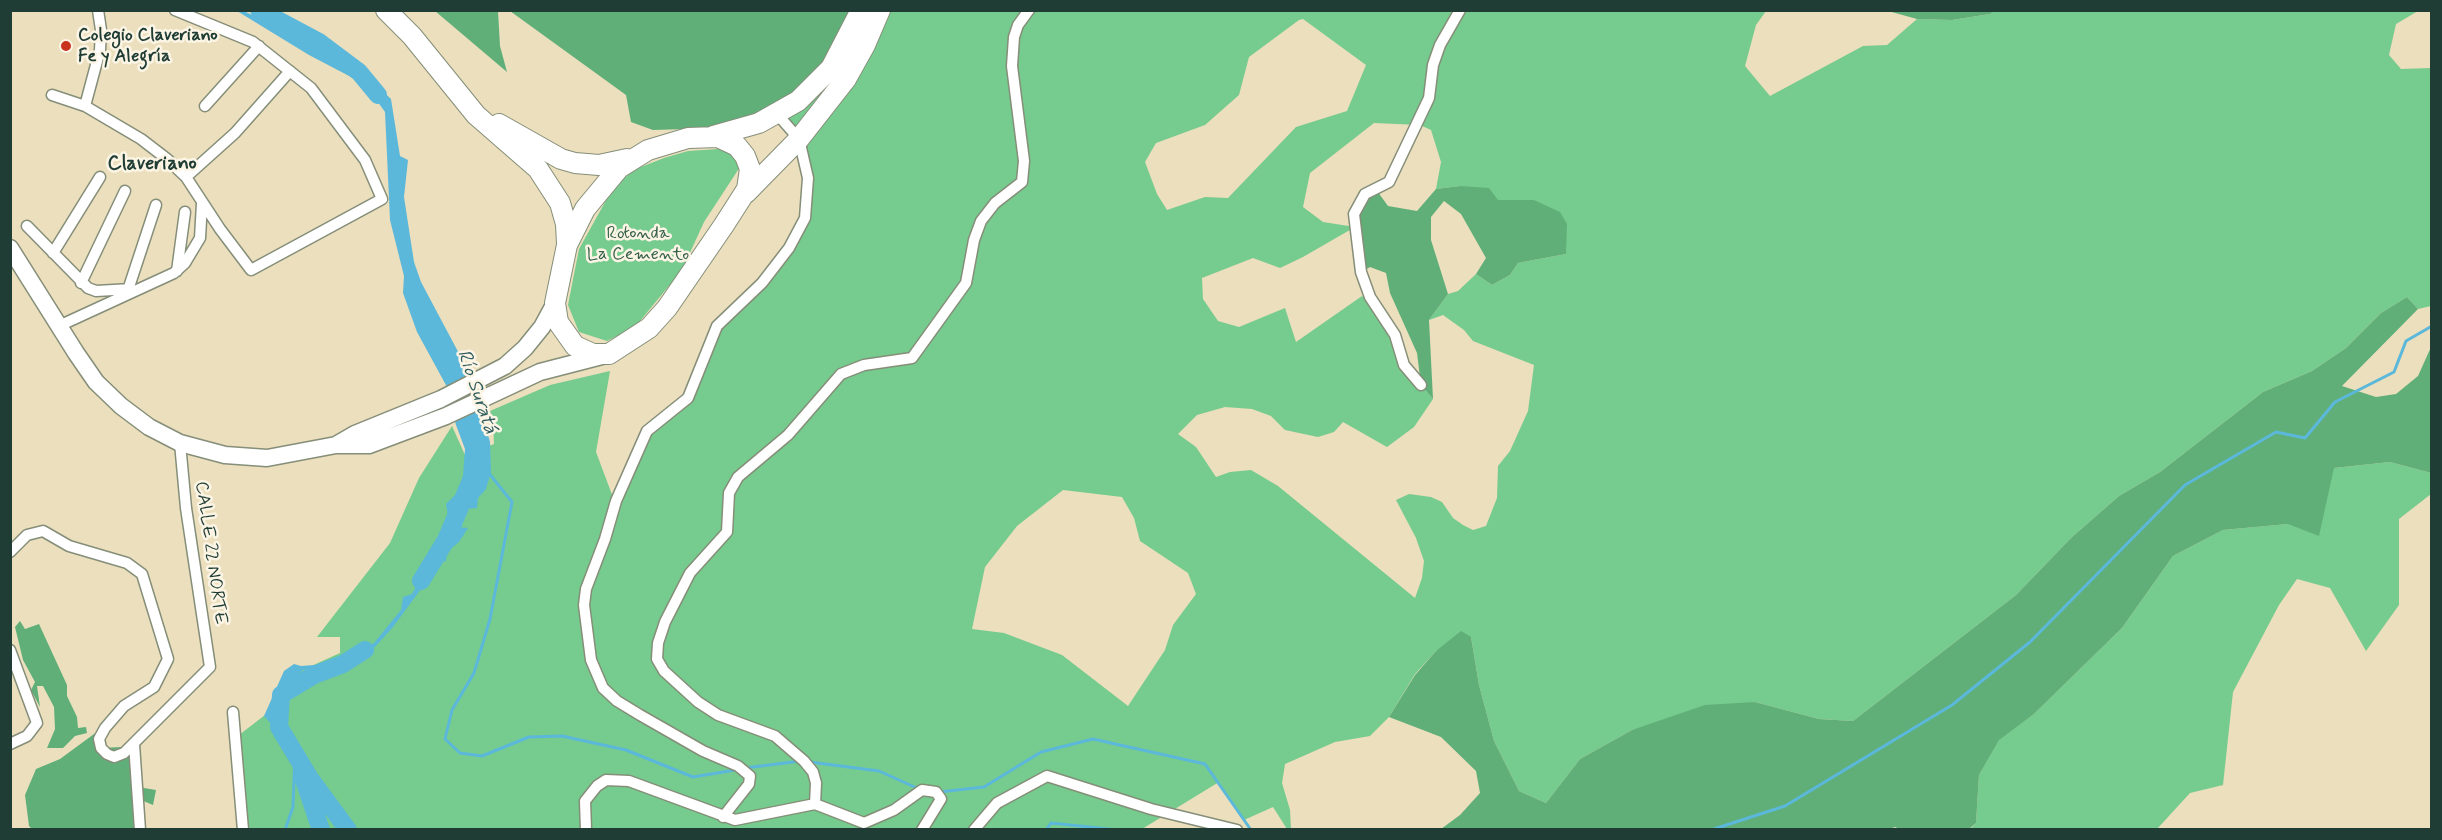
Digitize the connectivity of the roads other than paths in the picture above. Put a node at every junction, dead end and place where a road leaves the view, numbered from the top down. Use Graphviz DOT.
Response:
graph roads {
  1 [pos="98,10"];
  2 [pos="176,10"];
  3 [pos="386,10"];
  4 [pos="861,10"];
  5 [pos="880,10"];
  6 [pos="1029,10"];
  7 [pos="1460,10"];
  8 [pos="259,46"];
  9 [pos="290,71"];
  10 [pos="442,74"];
  11 [pos="52,95"];
  12 [pos="85,106"];
  13 [pos="205,106"];
  14 [pos="778,115"];
  15 [pos="705,137"];
  16 [pos="799,139"];
  17 [pos="638,155"];
  18 [pos="100,177"];
  19 [pos="186,177"];
  20 [pos="125,191"];
  21 [pos="744,195"];
  22 [pos="202,203"];
  23 [pos="156,205"];
  24 [pos="185,212"];
  25 [pos="27,226"];
  26 [pos="567,245"];
  27 [pos="10,248"];
  28 [pos="53,253"];
  29 [pos="177,271"];
  30 [pos="81,283"];
  31 [pos="152,283"];
  32 [pos="128,290"];
  33 [pos="555,303"];
  34 [pos="61,325"];
  35 [pos="609,354"];
  36 [pos="1421,385"];
  37 [pos="180,443"];
  38 [pos="336,445"];
  39 [pos="10,552"];
  40 [pos="10,650"];
  41 [pos="233,712"];
  42 [pos="10,744"];
  43 [pos="134,744"];
  44 [pos="815,804"];
  45 [pos="723,817"];
  46 [pos="141,830"];
  47 [pos="243,830"];
  48 [pos="586,830"];
  49 [pos="922,830"];
  50 [pos="974,830"];
  51 [pos="1237,830"];
  1 -- 12 [label="street"];
  2 -- 8 [label="street"];
  3 -- 10 [label="highway"];
  4 -- 14 [label="highway"];
  5 -- 16 [label="highway"];
  6 -- 44 [label="street"];
  7 -- 36 [label="street"];
  8 -- 9 [label="street"];
  8 -- 13 [label="street"];
  9 -- 19 [label="street"];
  9 -- 22 [label="street"];
  10 -- 17 [label="highway"];
  10 -- 26 [label="highway"];
  11 -- 12 [label="street"];
  12 -- 19 [label="street"];
  14 -- 15 [label="highway"];
  14 -- 16 [label="street"];
  15 -- 17 [label="highway"];
  15 -- 21 [label="highway"];
  16 -- 21 [label="highway"];
  16 -- 45 [label="street"];
  17 -- 26 [label="highway"];
  18 -- 28 [label="street"];
  19 -- 22 [label="street"];
  20 -- 30 [label="street"];
  21 -- 35 [label="highway"];
  22 -- 29 [label="street"];
  23 -- 32 [label="street"];
  24 -- 29 [label="street"];
  25 -- 28 [label="street"];
  26 -- 33 [label="highway"];
  27 -- 34 [label="main road"];
  28 -- 30 [label="street"];
  29 -- 31 [label="street"];
  30 -- 32 [label="street"];
  31 -- 32 [label="street"];
  31 -- 34 [label="street"];
  33 -- 35 [label="highway"];
  33 -- 38 [label="main road"];
  34 -- 37 [label="main road"];
  35 -- 38 [label="main road"];
  37 -- 38 [label="main road"];
  37 -- 43 [label="street, CALLE 22 NORTE"];
  39 -- 43 [label="street"];
  40 -- 42 [label="street"];
  41 -- 47 [label="street"];
  43 -- 46 [label="street"];
  44 -- 45 [label="street"];
  44 -- 49 [label="street"];
  45 -- 48 [label="street"];
  50 -- 51 [label="street"];
}
